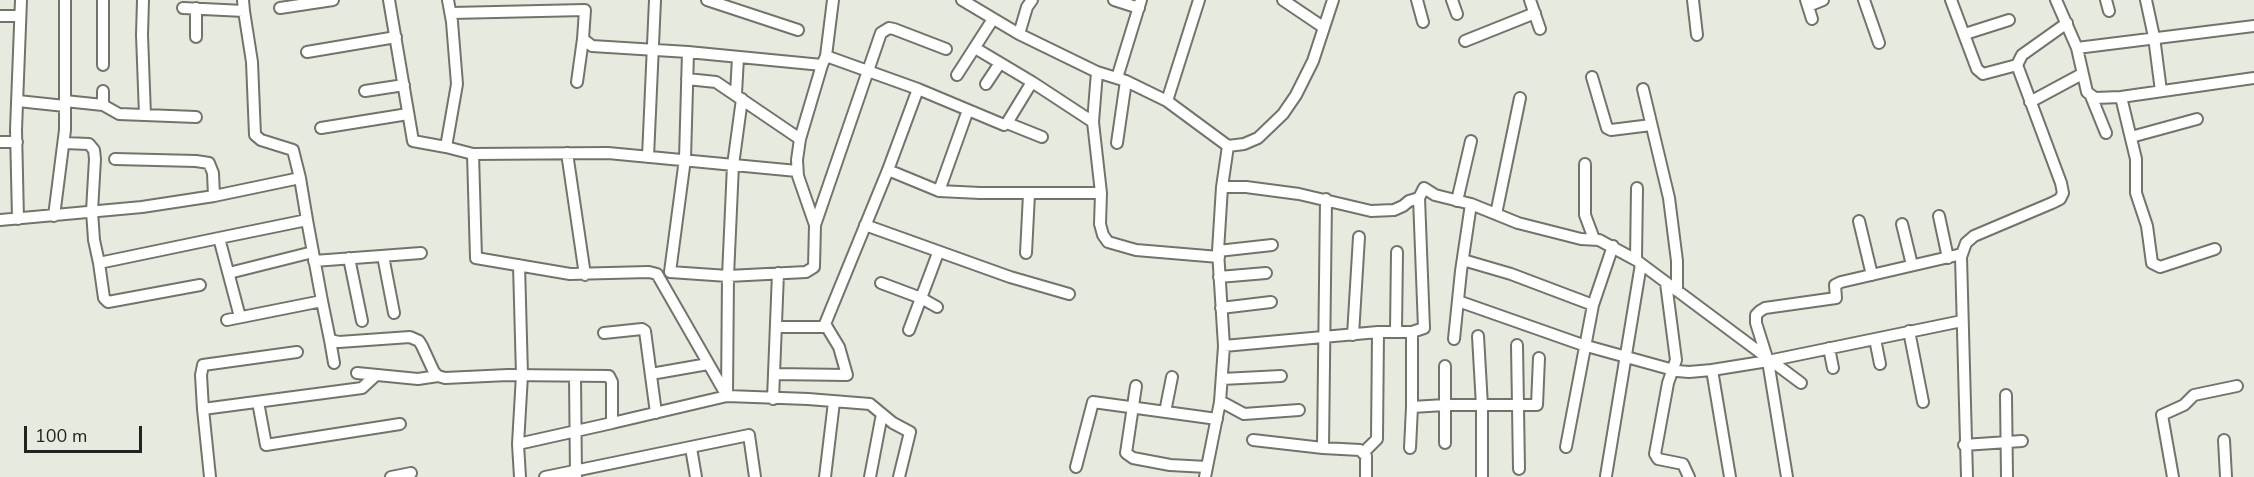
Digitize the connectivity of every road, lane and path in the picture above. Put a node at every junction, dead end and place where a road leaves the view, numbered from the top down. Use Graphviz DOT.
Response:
graph roads {
  1 [pos="21,0"];
  2 [pos="65,0"];
  3 [pos="104,0"];
  4 [pos="143,0"];
  5 [pos="333,0"];
  6 [pos="389,0"];
  7 [pos="448,0"];
  8 [pos="655,0"];
  9 [pos="707,0"];
  10 [pos="833,0"];
  11 [pos="962,0"];
  12 [pos="1114,0"];
  13 [pos="1199,0"];
  14 [pos="1283,0"];
  15 [pos="1333,0"];
  16 [pos="1417,0"];
  17 [pos="1452,0"];
  18 [pos="1530,0"];
  19 [pos="1693,0"];
  20 [pos="1823,0"];
  21 [pos="1864,0"];
  22 [pos="1951,0"];
  23 [pos="2056,0"];
  24 [pos="2146,0"];
  25 [pos="1030,1"];
  26 [pos="1807,3"];
  27 [pos="1140,4"];
  28 [pos="244,5"];
  29 [pos="586,5"];
  30 [pos="1299,5"];
  31 [pos="183,8"];
  32 [pos="196,8"];
  33 [pos="280,8"];
  34 [pos="451,13"];
  35 [pos="1535,13"];
  36 [pos="1457,14"];
  37 [pos="0,16"];
  38 [pos="20,16"];
  39 [pos="993,19"];
  40 [pos="1812,19"];
  41 [pos="2009,20"];
  42 [pos="1423,22"];
  43 [pos="2067,23"];
  44 [pos="2254,26"];
  45 [pos="1323,27"];
  46 [pos="1540,29"];
  47 [pos="798,30"];
  48 [pos="1019,34"];
  49 [pos="1965,34"];
  50 [pos="1697,35"];
  51 [pos="196,37"];
  52 [pos="396,37"];
  53 [pos="2154,37"];
  54 [pos="583,39"];
  55 [pos="1465,41"];
  56 [pos="1879,43"];
  57 [pos="975,48"];
  58 [pos="2077,48"];
  59 [pos="654,50"];
  60 [pos="946,50"];
  61 [pos="308,52"];
  62 [pos="688,52"];
  63 [pos="738,57"];
  64 [pos="824,60"];
  65 [pos="1000,63"];
  66 [pos="103,65"];
  67 [pos="2017,65"];
  68 [pos="867,71"];
  69 [pos="1097,72"];
  70 [pos="2082,74"];
  71 [pos="957,75"];
  72 [pos="1592,76"];
  73 [pos="2254,78"];
  74 [pos="687,79"];
  75 [pos="1122,80"];
  76 [pos="577,82"];
  77 [pos="1032,82"];
  78 [pos="986,84"];
  79 [pos="404,86"];
  80 [pos="1643,88"];
  81 [pos="918,89"];
  82 [pos="103,91"];
  83 [pos="365,91"];
  84 [pos="2161,91"];
  85 [pos="739,96"];
  86 [pos="2091,96"];
  87 [pos="2121,97"];
  88 [pos="1520,98"];
  89 [pos="18,101"];
  90 [pos="1167,101"];
  91 [pos="2030,102"];
  92 [pos="65,103"];
  93 [pos="103,105"];
  94 [pos="968,110"];
  95 [pos="408,114"];
  96 [pos="145,116"];
  97 [pos="196,117"];
  98 [pos="2197,119"];
  99 [pos="1093,122"];
  100 [pos="1007,123"];
  101 [pos="1651,125"];
  102 [pos="321,128"];
  103 [pos="2106,133"];
  104 [pos="1042,137"];
  105 [pos="2131,137"];
  106 [pos="800,139"];
  107 [pos="1471,141"];
  108 [pos="0,142"];
  109 [pos="17,142"];
  110 [pos="64,143"];
  111 [pos="1117,143"];
  112 [pos="1228,146"];
  113 [pos="446,147"];
  114 [pos="567,153"];
  115 [pos="473,154"];
  116 [pos="648,156"];
  117 [pos="115,159"];
  118 [pos="685,159"];
  119 [pos="1585,164"];
  120 [pos="733,165"];
  121 [pos="888,170"];
  122 [pos="797,171"];
  123 [pos="300,178"];
  124 [pos="1222,187"];
  125 [pos="1637,188"];
  126 [pos="939,191"];
  127 [pos="1101,193"];
  128 [pos="1029,194"];
  129 [pos="214,196"];
  130 [pos="1419,198"];
  131 [pos="1326,199"];
  132 [pos="1457,201"];
  133 [pos="1471,204"];
  134 [pos="92,211"];
  135 [pos="1496,214"];
  136 [pos="54,216"];
  137 [pos="1940,216"];
  138 [pos="18,219"];
  139 [pos="0,220"];
  140 [pos="307,220"];
  141 [pos="1859,221"];
  142 [pos="1902,224"];
  143 [pos="815,225"];
  144 [pos="865,225"];
  145 [pos="1359,237"];
  146 [pos="219,238"];
  147 [pos="1594,240"];
  148 [pos="1272,245"];
  149 [pos="1613,246"];
  150 [pos="2215,249"];
  151 [pos="1396,252"];
  152 [pos="421,253"];
  153 [pos="938,253"];
  154 [pos="1026,253"];
  155 [pos="1218,254"];
  156 [pos="1962,254"];
  157 [pos="383,256"];
  158 [pos="313,257"];
  159 [pos="349,258"];
  160 [pos="1948,258"];
  161 [pos="1463,260"];
  162 [pos="1639,262"];
  163 [pos="99,263"];
  164 [pos="519,265"];
  165 [pos="1912,265"];
  166 [pos="229,273"];
  167 [pos="778,273"];
  168 [pos="1266,273"];
  169 [pos="585,275"];
  170 [pos="1872,275"];
  171 [pos="728,276"];
  172 [pos="1220,277"];
  173 [pos="881,283"];
  174 [pos="1666,283"];
  175 [pos="200,285"];
  176 [pos="1677,291"];
  177 [pos="1069,294"];
  178 [pos="921,298"];
  179 [pos="322,301"];
  180 [pos="1458,301"];
  181 [pos="1271,302"];
  182 [pos="1593,305"];
  183 [pos="937,307"];
  184 [pos="1221,308"];
  185 [pos="394,313"];
  186 [pos="240,318"];
  187 [pos="228,320"];
  188 [pos="362,321"];
  189 [pos="1962,321"];
  190 [pos="776,327"];
  191 [pos="826,327"];
  192 [pos="909,330"];
  193 [pos="1396,331"];
  194 [pos="1377,332"];
  195 [pos="1412,332"];
  196 [pos="1909,332"];
  197 [pos="604,333"];
  198 [pos="1353,335"];
  199 [pos="1478,336"];
  200 [pos="1324,339"];
  201 [pos="1454,339"];
  202 [pos="1875,339"];
  203 [pos="330,340"];
  204 [pos="1517,345"];
  205 [pos="1224,346"];
  206 [pos="1586,346"];
  207 [pos="1829,348"];
  208 [pos="297,352"];
  209 [pos="1626,355"];
  210 [pos="1539,358"];
  211 [pos="1768,361"];
  212 [pos="334,363"];
  213 [pos="708,364"];
  214 [pos="1880,364"];
  215 [pos="1445,366"];
  216 [pos="1833,368"];
  217 [pos="1673,370"];
  218 [pos="1712,370"];
  219 [pos="357,373"];
  220 [pos="651,374"];
  221 [pos="774,374"];
  222 [pos="376,375"];
  223 [pos="522,375"];
  224 [pos="438,376"];
  225 [pos="575,376"];
  226 [pos="1281,376"];
  227 [pos="1172,377"];
  228 [pos="1222,379"];
  229 [pos="1800,383"];
  230 [pos="1136,386"];
  231 [pos="2237,386"];
  232 [pos="2006,395"];
  233 [pos="727,396"];
  234 [pos="773,399"];
  235 [pos="1220,400"];
  236 [pos="258,402"];
  237 [pos="834,402"];
  238 [pos="1923,402"];
  239 [pos="1445,405"];
  240 [pos="1517,405"];
  241 [pos="1482,406"];
  242 [pos="1132,407"];
  243 [pos="1412,407"];
  244 [pos="204,409"];
  245 [pos="1299,410"];
  246 [pos="1165,412"];
  247 [pos="656,414"];
  248 [pos="882,414"];
  249 [pos="1217,419"];
  250 [pos="612,423"];
  251 [pos="400,424"];
  252 [pos="574,432"];
  253 [pos="1252,440"];
  254 [pos="2224,440"];
  255 [pos="2006,441"];
  256 [pos="2022,441"];
  257 [pos="1445,443"];
  258 [pos="518,444"];
  259 [pos="1964,445"];
  260 [pos="1566,447"];
  261 [pos="691,448"];
  262 [pos="1323,448"];
  263 [pos="1410,448"];
  264 [pos="1364,452"];
  265 [pos="1076,467"];
  266 [pos="1519,469"];
  267 [pos="1206,472"];
  268 [pos="411,473"];
  269 [pos="576,474"];
  270 [pos="1606,476"];
  271 [pos="210,477"];
  272 [pos="390,477"];
  273 [pos="520,477"];
  274 [pos="545,477"];
  275 [pos="696,477"];
  276 [pos="755,477"];
  277 [pos="825,477"];
  278 [pos="870,477"];
  279 [pos="899,477"];
  280 [pos="1366,477"];
  281 [pos="1482,477"];
  282 [pos="1689,477"];
  283 [pos="1730,477"];
  284 [pos="1787,477"];
  285 [pos="1966,477"];
  286 [pos="2007,477"];
  287 [pos="2173,477"];
  288 [pos="2226,477"];
  1 -- 38 [label="street"];
  2 -- 92 [label="street"];
  3 -- 66 [label="street"];
  4 -- 96 [label="street"];
  5 -- 33 [label="street"];
  6 -- 52 [label="street"];
  7 -- 34 [label="street"];
  8 -- 59 [label="street"];
  9 -- 47 [label="street"];
  10 -- 64 [label="street"];
  11 -- 39 [label="street"];
  12 -- 27 [label="street"];
  13 -- 90 [label="street"];
  14 -- 30 [label="street"];
  15 -- 45 [label="street"];
  16 -- 42 [label="street"];
  17 -- 36 [label="street"];
  18 -- 35 [label="street"];
  19 -- 50 [label="street"];
  20 -- 26 [label="street"];
  21 -- 56 [label="street"];
  22 -- 49 [label="street"];
  23 -- 43 [label="street"];
  24 -- 53 [label="street"];
  25 -- 48 [label="street"];
  26 -- 40 [label="street"];
  27 -- 75 [label="street"];
  28 -- 32 [label="street"];
  28 -- 123 [label="street"];
  29 -- 34 [label="street"];
  29 -- 54 [label="street"];
  30 -- 45 [label="street"];
  31 -- 32 [label="street"];
  32 -- 51 [label="street"];
  34 -- 113 [label="street"];
  35 -- 46 [label="street"];
  35 -- 55 [label="street"];
  37 -- 38 [label="street"];
  38 -- 89 [label="street"];
  39 -- 48 [label="street"];
  39 -- 57 [label="street"];
  41 -- 49 [label="street"];
  43 -- 58 [label="street"];
  43 -- 67 [label="street"];
  44 -- 53 [label="street"];
  45 -- 112 [label="street"];
  48 -- 69 [label="street"];
  49 -- 67 [label="street"];
  52 -- 61 [label="street"];
  52 -- 79 [label="street"];
  53 -- 58 [label="street"];
  53 -- 84 [label="street"];
  54 -- 59 [label="street"];
  54 -- 76 [label="street"];
  57 -- 65 [label="street"];
  57 -- 71 [label="street"];
  58 -- 70 [label="street"];
  59 -- 62 [label="street"];
  59 -- 116 [label="street"];
  60 -- 68 [label="street"];
  62 -- 63 [label="street"];
  62 -- 74 [label="street"];
  63 -- 64 [label="street"];
  63 -- 85 [label="street"];
  64 -- 68 [label="street"];
  64 -- 106 [label="street"];
  65 -- 77 [label="street"];
  65 -- 78 [label="street"];
  67 -- 91 [label="street"];
  68 -- 81 [label="street"];
  68 -- 143 [label="street"];
  69 -- 75 [label="street"];
  69 -- 99 [label="street"];
  70 -- 86 [label="street"];
  70 -- 91 [label="street"];
  72 -- 101 [label="street"];
  73 -- 84 [label="street"];
  74 -- 85 [label="street"];
  74 -- 118 [label="street"];
  75 -- 90 [label="street"];
  75 -- 111 [label="street"];
  77 -- 99 [label="street"];
  77 -- 100 [label="street"];
  79 -- 83 [label="street"];
  79 -- 95 [label="street"];
  80 -- 101 [label="street"];
  81 -- 94 [label="street"];
  81 -- 121 [label="street"];
  82 -- 93 [label="street"];
  84 -- 87 [label="street"];
  85 -- 106 [label="street"];
  85 -- 120 [label="street"];
  86 -- 87 [label="street"];
  86 -- 103 [label="street"];
  87 -- 105 [label="street"];
  88 -- 135 [label="street"];
  89 -- 92 [label="street"];
  89 -- 109 [label="street"];
  90 -- 112 [label="street"];
  91 -- 156 [label="street"];
  92 -- 93 [label="street"];
  92 -- 110 [label="street"];
  93 -- 96 [label="street"];
  94 -- 100 [label="street"];
  94 -- 126 [label="street"];
  95 -- 102 [label="street"];
  95 -- 113 [label="street"];
  96 -- 97 [label="street"];
  98 -- 105 [label="street"];
  99 -- 127 [label="street"];
  100 -- 104 [label="street"];
  101 -- 176 [label="street"];
  105 -- 150 [label="street"];
  106 -- 122 [label="street"];
  107 -- 132 [label="street"];
  108 -- 109 [label="street"];
  109 -- 138 [label="street"];
  110 -- 134 [label="street"];
  110 -- 136 [label="street"];
  112 -- 124 [label="street"];
  113 -- 115 [label="street"];
  114 -- 115 [label="street"];
  114 -- 116 [label="street"];
  114 -- 169 [label="street"];
  115 -- 164 [label="street"];
  116 -- 118 [label="street"];
  117 -- 129 [label="street"];
  118 -- 120 [label="street"];
  118 -- 171 [label="street"];
  119 -- 147 [label="street"];
  120 -- 122 [label="street"];
  120 -- 171 [label="street"];
  121 -- 126 [label="street"];
  121 -- 144 [label="street"];
  122 -- 143 [label="street"];
  123 -- 129 [label="street"];
  123 -- 140 [label="street"];
  124 -- 131 [label="street"];
  124 -- 155 [label="street"];
  125 -- 162 [label="street"];
  126 -- 128 [label="street"];
  127 -- 128 [label="street"];
  127 -- 155 [label="street"];
  128 -- 154 [label="street"];
  129 -- 134 [label="street"];
  130 -- 131 [label="street"];
  130 -- 132 [label="street"];
  130 -- 195 [label="street"];
  131 -- 200 [label="street"];
  132 -- 133 [label="street"];
  133 -- 135 [label="street"];
  133 -- 161 [label="street"];
  134 -- 136 [label="street"];
  134 -- 163 [label="street"];
  135 -- 147 [label="street"];
  136 -- 138 [label="street"];
  137 -- 160 [label="street"];
  138 -- 139 [label="street"];
  140 -- 146 [label="street"];
  140 -- 158 [label="street"];
  141 -- 170 [label="street"];
  142 -- 165 [label="street"];
  143 -- 167 [label="street"];
  144 -- 153 [label="street"];
  144 -- 191 [label="street"];
  145 -- 198 [label="street"];
  146 -- 163 [label="street"];
  146 -- 166 [label="street"];
  147 -- 149 [label="street"];
  148 -- 155 [label="street"];
  149 -- 162 [label="street"];
  149 -- 182 [label="street"];
  151 -- 193 [label="street"];
  152 -- 157 [label="street"];
  153 -- 177 [label="street"];
  153 -- 178 [label="street"];
  155 -- 172 [label="street"];
  156 -- 160 [label="street"];
  156 -- 189 [label="street"];
  157 -- 159 [label="street"];
  157 -- 185 [label="street"];
  158 -- 159 [label="street"];
  158 -- 166 [label="street"];
  158 -- 179 [label="street"];
  159 -- 188 [label="street"];
  160 -- 165 [label="street"];
  161 -- 180 [label="street"];
  161 -- 182 [label="street"];
  162 -- 174 [label="street"];
  162 -- 209 [label="street"];
  163 -- 175 [label="street"];
  164 -- 169 [label="street"];
  164 -- 223 [label="street"];
  165 -- 170 [label="street"];
  166 -- 186 [label="street"];
  167 -- 171 [label="street"];
  167 -- 190 [label="street"];
  168 -- 172 [label="street"];
  169 -- 213 [label="street"];
  170 -- 211 [label="street"];
  171 -- 233 [label="street"];
  172 -- 184 [label="street"];
  173 -- 178 [label="street"];
  174 -- 176 [label="street"];
  174 -- 217 [label="street"];
  176 -- 211 [label="street"];
  178 -- 183 [label="street"];
  178 -- 192 [label="street"];
  179 -- 186 [label="street"];
  179 -- 203 [label="street"];
  180 -- 201 [label="street"];
  180 -- 206 [label="street"];
  181 -- 184 [label="street"];
  182 -- 206 [label="street"];
  184 -- 205 [label="street"];
  186 -- 187 [label="street"];
  189 -- 196 [label="street"];
  189 -- 259 [label="street"];
  190 -- 191 [label="street"];
  190 -- 221 [label="street"];
  191 -- 221 [label="street"];
  193 -- 194 [label="street"];
  193 -- 195 [label="street"];
  194 -- 198 [label="street"];
  194 -- 264 [label="street"];
  195 -- 243 [label="street"];
  196 -- 202 [label="street"];
  196 -- 238 [label="street"];
  197 -- 220 [label="street"];
  198 -- 200 [label="street"];
  199 -- 241 [label="street"];
  200 -- 205 [label="street"];
  200 -- 262 [label="street"];
  202 -- 207 [label="street"];
  202 -- 214 [label="street"];
  203 -- 212 [label="street"];
  203 -- 224 [label="street"];
  204 -- 240 [label="street"];
  205 -- 228 [label="street"];
  206 -- 209 [label="street"];
  206 -- 260 [label="street"];
  207 -- 211 [label="street"];
  207 -- 216 [label="street"];
  208 -- 244 [label="street"];
  209 -- 217 [label="street"];
  209 -- 270 [label="street"];
  210 -- 240 [label="street"];
  211 -- 218 [label="street"];
  211 -- 229 [label="street"];
  211 -- 284 [label="street"];
  213 -- 220 [label="street"];
  213 -- 233 [label="street"];
  215 -- 239 [label="street"];
  217 -- 218 [label="street"];
  217 -- 282 [label="street"];
  218 -- 283 [label="street"];
  219 -- 222 [label="street"];
  220 -- 247 [label="street"];
  221 -- 234 [label="street"];
  222 -- 224 [label="street"];
  222 -- 236 [label="street"];
  223 -- 224 [label="street"];
  223 -- 225 [label="street"];
  223 -- 258 [label="street"];
  225 -- 250 [label="street"];
  225 -- 252 [label="street"];
  226 -- 228 [label="street"];
  227 -- 246 [label="street"];
  228 -- 235 [label="street"];
  230 -- 242 [label="street"];
  231 -- 287 [label="street"];
  232 -- 255 [label="street"];
  233 -- 234 [label="street"];
  233 -- 247 [label="street"];
  234 -- 237 [label="street"];
  235 -- 245 [label="street"];
  235 -- 249 [label="street"];
  236 -- 244 [label="street"];
  236 -- 251 [label="street"];
  237 -- 248 [label="street"];
  237 -- 277 [label="street"];
  239 -- 241 [label="street"];
  239 -- 243 [label="street"];
  239 -- 257 [label="street"];
  240 -- 241 [label="street"];
  240 -- 266 [label="street"];
  241 -- 281 [label="street"];
  242 -- 246 [label="street"];
  242 -- 265 [label="street"];
  242 -- 267 [label="street"];
  243 -- 263 [label="street"];
  244 -- 271 [label="street"];
  246 -- 249 [label="street"];
  247 -- 250 [label="street"];
  248 -- 278 [label="street"];
  248 -- 279 [label="street"];
  249 -- 267 [label="street"];
  250 -- 252 [label="street"];
  252 -- 258 [label="street"];
  252 -- 269 [label="street"];
  253 -- 262 [label="street"];
  254 -- 288 [label="street"];
  255 -- 256 [label="street"];
  255 -- 259 [label="street"];
  255 -- 286 [label="street"];
  258 -- 273 [label="street"];
  259 -- 285 [label="street"];
  261 -- 269 [label="street"];
  261 -- 275 [label="street"];
  261 -- 276 [label="street"];
  262 -- 264 [label="street"];
  264 -- 280 [label="street"];
  268 -- 272 [label="street"];
  269 -- 274 [label="street"];
}
